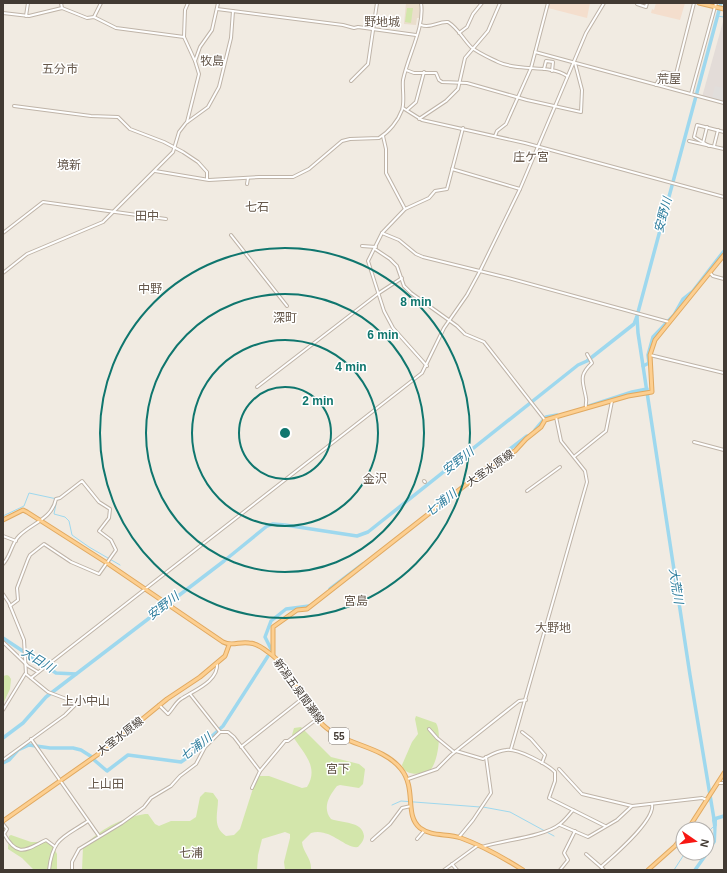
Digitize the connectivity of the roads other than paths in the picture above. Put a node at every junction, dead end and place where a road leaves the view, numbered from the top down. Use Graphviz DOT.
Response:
graph roads {
  1 [pos="28,3"];
  2 [pos="61,3"];
  3 [pos="101,3"];
  4 [pos="188,3"];
  5 [pos="218,3"];
  6 [pos="377,3"];
  7 [pos="421,3"];
  8 [pos="482,3"];
  9 [pos="500,3"];
  10 [pos="548,3"];
  11 [pos="604,3"];
  12 [pos="647,3"];
  13 [pos="694,3"];
  14 [pos="700,3"];
  15 [pos="637,4"];
  16 [pos="715,6"];
  17 [pos="62,8"];
  18 [pos="217,9"];
  19 [pos="723,9"];
  20 [pos="233,11"];
  21 [pos="3,13"];
  22 [pos="26,16"];
  23 [pos="94,17"];
  24 [pos="421,25"];
  25 [pos="374,30"];
  26 [pos="459,33"];
  27 [pos="416,35"];
  28 [pos="184,37"];
  29 [pos="472,48"];
  30 [pos="535,52"];
  31 [pos="195,61"];
  32 [pos="574,63"];
  33 [pos="531,68"];
  34 [pos="544,69"];
  35 [pos="406,70"];
  36 [pos="424,72"];
  37 [pos="552,72"];
  38 [pos="567,76"];
  39 [pos="351,81"];
  40 [pos="460,82"];
  41 [pos="656,84"];
  42 [pos="692,94"];
  43 [pos="518,97"];
  44 [pos="724,103"];
  45 [pos="14,106"];
  46 [pos="555,106"];
  47 [pos="403,108"];
  48 [pos="407,110"];
  49 [pos="419,119"];
  50 [pos="186,123"];
  51 [pos="707,127"];
  52 [pos="463,128"];
  53 [pos="718,130"];
  54 [pos="724,132"];
  55 [pos="383,135"];
  56 [pos="495,136"];
  57 [pos="689,141"];
  58 [pos="703,143"];
  59 [pos="537,146"];
  60 [pos="708,146"];
  61 [pos="175,147"];
  62 [pos="713,147"];
  63 [pos="724,149"];
  64 [pos="452,169"];
  65 [pos="155,171"];
  66 [pos="248,178"];
  67 [pos="206,180"];
  68 [pos="247,184"];
  69 [pos="520,189"];
  70 [pos="724,197"];
  71 [pos="405,209"];
  72 [pos="113,212"];
  73 [pos="166,219"];
  74 [pos="3,233"];
  75 [pos="382,233"];
  76 [pos="231,235"];
  77 [pos="362,246"];
  78 [pos="375,248"];
  79 [pos="724,254"];
  80 [pos="480,271"];
  81 [pos="3,273"];
  82 [pos="710,273"];
  83 [pos="402,278"];
  84 [pos="724,279"];
  85 [pos="379,293"];
  86 [pos="287,306"];
  87 [pos="450,320"];
  88 [pos="668,322"];
  89 [pos="587,355"];
  90 [pos="650,355"];
  91 [pos="426,366"];
  92 [pos="724,373"];
  93 [pos="257,387"];
  94 [pos="612,401"];
  95 [pos="587,409"];
  96 [pos="556,417"];
  97 [pos="545,420"];
  98 [pos="694,442"];
  99 [pos="724,450"];
  100 [pos="575,456"];
  101 [pos="560,467"];
  102 [pos="527,491"];
  103 [pos="3,520"];
  104 [pos="40,520"];
  105 [pos="3,536"];
  106 [pos="16,541"];
  107 [pos="107,563"];
  108 [pos="3,564"];
  109 [pos="145,589"];
  110 [pos="3,594"];
  111 [pos="10,606"];
  112 [pos="3,642"];
  113 [pos="229,645"];
  114 [pos="273,655"];
  115 [pos="217,663"];
  116 [pos="25,664"];
  117 [pos="39,672"];
  118 [pos="26,674"];
  119 [pos="31,678"];
  120 [pos="190,694"];
  121 [pos="303,698"];
  122 [pos="526,700"];
  123 [pos="159,704"];
  124 [pos="3,710"];
  125 [pos="317,718"];
  126 [pos="429,729"];
  127 [pos="220,732"];
  128 [pos="522,732"];
  129 [pos="31,739"];
  130 [pos="241,747"];
  131 [pos="511,749"];
  132 [pos="455,752"];
  133 [pos="486,757"];
  134 [pos="3,760"];
  135 [pos="542,763"];
  136 [pos="558,769"];
  137 [pos="260,771"];
  138 [pos="724,773"];
  139 [pos="408,779"];
  140 [pos="60,781"];
  141 [pos="719,783"];
  142 [pos="724,783"];
  143 [pos="252,788"];
  144 [pos="708,799"];
  145 [pos="411,803"];
  146 [pos="652,804"];
  147 [pos="632,806"];
  148 [pos="573,810"];
  149 [pos="3,821"];
  150 [pos="88,821"];
  151 [pos="693,821"];
  152 [pos="3,824"];
  153 [pos="559,825"];
  154 [pos="605,826"];
  155 [pos="424,831"];
  156 [pos="575,832"];
  157 [pos="99,836"];
  158 [pos="459,837"];
  159 [pos="417,839"];
  160 [pos="372,840"];
  161 [pos="54,846"];
  162 [pos="479,846"];
  163 [pos="675,846"];
  164 [pos="586,854"];
  165 [pos="452,864"];
  166 [pos="601,867"];
  167 [pos="49,870"];
  168 [pos="72,870"];
  169 [pos="444,870"];
  170 [pos="458,870"];
  171 [pos="523,870"];
  172 [pos="560,870"];
  173 [pos="604,870"];
  174 [pos="648,870"];
  1 -- 22 [label="street"];
  2 -- 17 [label="street"];
  3 -- 23 [label="street"];
  4 -- 28 [label="street"];
  5 -- 18 [label="street"];
  6 -- 25 [label="street"];
  7 -- 24 [label="street"];
  8 -- 26 [label="street"];
  9 -- 29 [label="street"];
  10 -- 30 [label="street"];
  11 -- 32 [label="street"];
  12 -- 15 [label="street"];
  13 -- 41 [label="street"];
  14 -- 16 [label="main road"];
  16 -- 19 [label="main road"];
  16 -- 42 [label="street"];
  17 -- 22 [label="street"];
  17 -- 23 [label="street"];
  18 -- 20 [label="street"];
  18 -- 31 [label="street"];
  20 -- 25 [label="street"];
  20 -- 50 [label="street"];
  21 -- 22 [label="street"];
  23 -- 28 [label="street"];
  24 -- 26 [label="street"];
  24 -- 27 [label="street"];
  25 -- 27 [label="street"];
  25 -- 39 [label="street"];
  26 -- 29 [label="street"];
  27 -- 35 [label="street"];
  28 -- 31 [label="street"];
  29 -- 33 [label="street"];
  29 -- 40 [label="street"];
  30 -- 32 [label="street"];
  30 -- 33 [label="street"];
  31 -- 50 [label="street"];
  32 -- 38 [label="street"];
  32 -- 41 [label="street"];
  32 -- 46 [label="street"];
  33 -- 34 [label="street"];
  33 -- 43 [label="street"];
  34 -- 37 [label="street"];
  34 -- 37 [label="street"];
  35 -- 36 [label="street"];
  35 -- 47 [label="street"];
  36 -- 40 [label="street"];
  36 -- 48 [label="street"];
  37 -- 38 [label="street"];
  38 -- 46 [label="street"];
  40 -- 43 [label="street"];
  40 -- 49 [label="street"];
  41 -- 42 [label="street"];
  42 -- 44 [label="street"];
  43 -- 46 [label="street"];
  43 -- 56 [label="street"];
  45 -- 61 [label="street"];
  46 -- 59 [label="street"];
  47 -- 48 [label="street"];
  47 -- 55 [label="street"];
  48 -- 49 [label="street"];
  49 -- 52 [label="street"];
  50 -- 61 [label="street"];
  51 -- 53 [label="street"];
  51 -- 58 [label="street"];
  51 -- 58 [label="street"];
  52 -- 56 [label="street"];
  52 -- 64 [label="street"];
  53 -- 54 [label="street"];
  53 -- 62 [label="street"];
  55 -- 66 [label="street"];
  55 -- 71 [label="street"];
  56 -- 59 [label="street"];
  57 -- 60 [label="street"];
  58 -- 60 [label="street"];
  59 -- 69 [label="street"];
  59 -- 70 [label="street"];
  60 -- 62 [label="street"];
  61 -- 65 [label="street"];
  61 -- 67 [label="street"];
  62 -- 63 [label="street"];
  64 -- 69 [label="street"];
  64 -- 71 [label="street"];
  65 -- 67 [label="street"];
  65 -- 72 [label="street"];
  66 -- 67 [label="street"];
  66 -- 68 [label="street"];
  69 -- 80 [label="street"];
  71 -- 75 [label="street"];
  72 -- 73 [label="street"];
  72 -- 74 [label="street"];
  72 -- 81 [label="street"];
  75 -- 78 [label="street"];
  75 -- 80 [label="street"];
  76 -- 86 [label="street"];
  77 -- 78 [label="street"];
  78 -- 83 [label="street"];
  78 -- 85 [label="street"];
  79 -- 82 [label="main road"];
  80 -- 87 [label="street"];
  80 -- 88 [label="street"];
  82 -- 84 [label="street"];
  82 -- 88 [label="main road"];
  83 -- 85 [label="street"];
  83 -- 87 [label="street"];
  85 -- 91 [label="street"];
  85 -- 93 [label="street"];
  87 -- 91 [label="street"];
  87 -- 97 [label="street"];
  88 -- 90 [label="main road"];
  89 -- 95 [label="street"];
  90 -- 92 [label="street"];
  90 -- 94 [label="main road"];
  91 -- 109 [label="street"];
  94 -- 95 [label="main road"];
  94 -- 100 [label="street"];
  95 -- 96 [label="main road"];
  96 -- 97 [label="main road"];
  96 -- 100 [label="street"];
  97 -- 114 [label="main road, 大室水原線"];
  98 -- 99 [label="street"];
  100 -- 122 [label="street"];
  101 -- 102 [label="street"];
  103 -- 104 [label="main road"];
  104 -- 106 [label="street"];
  104 -- 107 [label="main road"];
  104 -- 107 [label="street"];
  105 -- 106 [label="street"];
  106 -- 108 [label="street"];
  107 -- 109 [label="main road"];
  107 -- 111 [label="street"];
  109 -- 113 [label="main road"];
  109 -- 117 [label="street"];
  110 -- 111 [label="street"];
  111 -- 116 [label="street"];
  112 -- 116 [label="street"];
  113 -- 114 [label="main road, 55"];
  113 -- 115 [label="main road, 大室水原線"];
  114 -- 121 [label="main road, 新潟五泉間瀬線 / 55"];
  115 -- 120 [label="street"];
  115 -- 123 [label="main road, 大室水原線"];
  116 -- 117 [label="street"];
  116 -- 118 [label="street"];
  117 -- 119 [label="street"];
  118 -- 119 [label="street"];
  118 -- 124 [label="street"];
  119 -- 129 [label="street"];
  120 -- 123 [label="street"];
  120 -- 127 [label="street"];
  121 -- 125 [label="main road, 新潟五泉間瀬線 / 55"];
  121 -- 130 [label="street"];
  122 -- 131 [label="street"];
  122 -- 132 [label="street"];
  123 -- 140 [label="main road, 大室水原線"];
  125 -- 137 [label="street"];
  125 -- 139 [label="main road, 新潟五泉間瀬線 / 55"];
  126 -- 132 [label="street"];
  127 -- 130 [label="street"];
  127 -- 157 [label="street"];
  128 -- 135 [label="street"];
  129 -- 134 [label="street"];
  129 -- 140 [label="street"];
  130 -- 137 [label="street"];
  131 -- 133 [label="street"];
  131 -- 135 [label="street"];
  132 -- 133 [label="street"];
  132 -- 139 [label="street"];
  133 -- 158 [label="street"];
  135 -- 148 [label="street"];
  136 -- 147 [label="street"];
  137 -- 143 [label="street"];
  138 -- 141 [label="main road"];
  139 -- 145 [label="main road"];
  140 -- 149 [label="main road, 大室水原線"];
  140 -- 150 [label="street"];
  141 -- 142 [label="street"];
  141 -- 144 [label="main road"];
  144 -- 146 [label="street"];
  144 -- 151 [label="main road"];
  145 -- 155 [label="main road"];
  145 -- 160 [label="street"];
  146 -- 147 [label="street"];
  146 -- 166 [label="street"];
  147 -- 154 [label="street"];
  148 -- 153 [label="street"];
  148 -- 154 [label="street"];
  150 -- 157 [label="street"];
  150 -- 161 [label="street"];
  152 -- 161 [label="street"];
  153 -- 156 [label="street"];
  153 -- 162 [label="street"];
  154 -- 156 [label="street"];
  155 -- 158 [label="main road"];
  155 -- 159 [label="street"];
  156 -- 172 [label="street"];
  157 -- 168 [label="street"];
  158 -- 162 [label="main road"];
  161 -- 167 [label="street"];
  162 -- 165 [label="street"];
  162 -- 171 [label="main road"];
  163 -- 174 [label="main road"];
  164 -- 166 [label="street"];
  165 -- 169 [label="street"];
  165 -- 170 [label="street"];
  166 -- 173 [label="street"];
}
